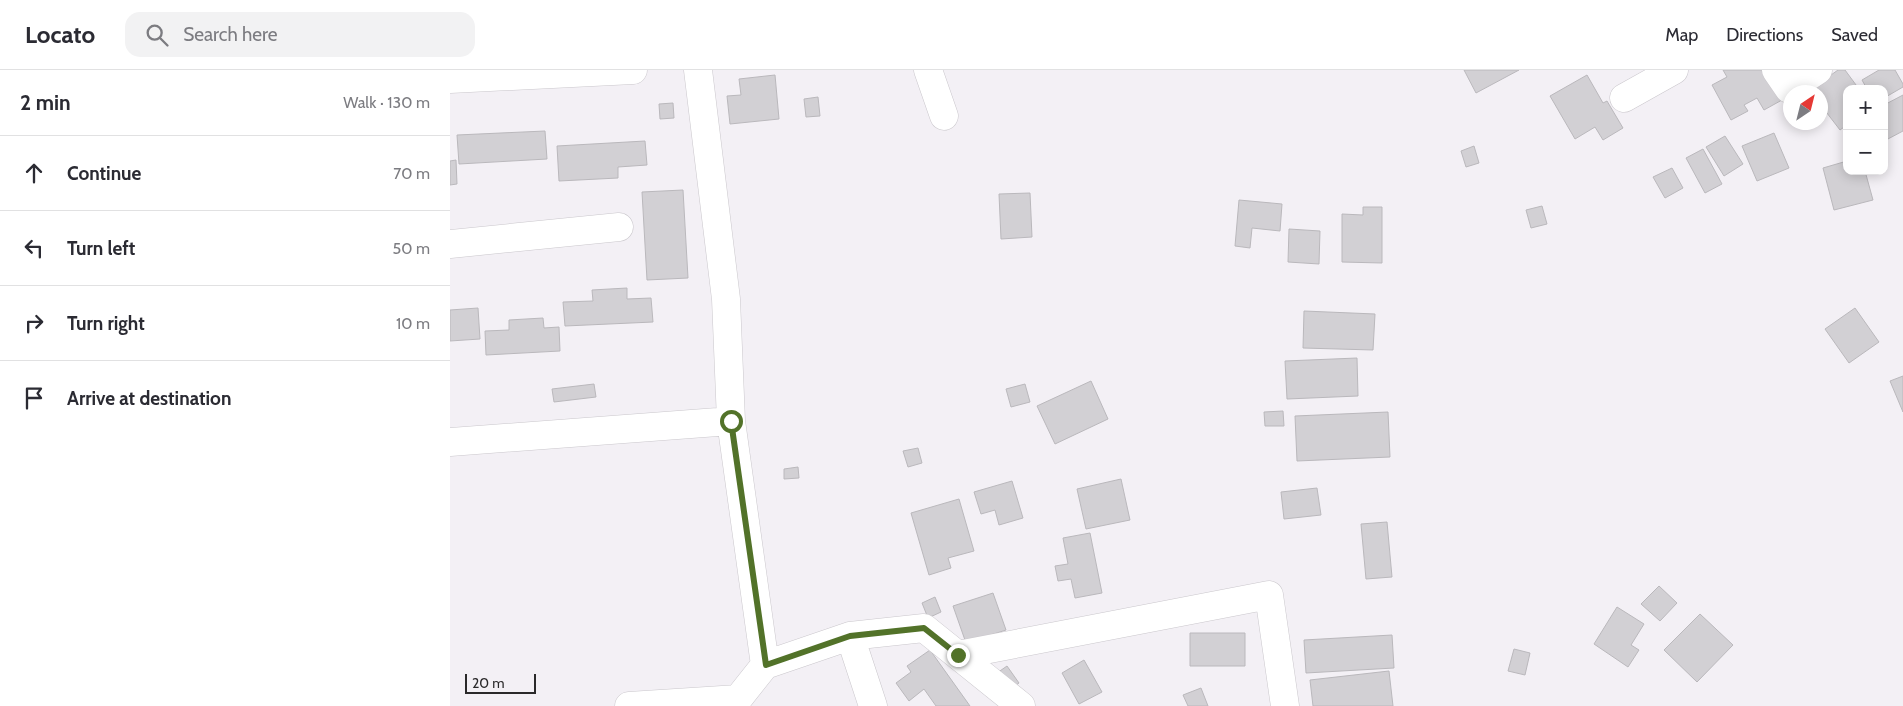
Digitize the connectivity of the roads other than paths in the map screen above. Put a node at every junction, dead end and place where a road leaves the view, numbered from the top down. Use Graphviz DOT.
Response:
graph roads {
  1 [pos="633,70"];
  2 [pos="698,70"];
  3 [pos="928,70"];
  4 [pos="1674,70"];
  5 [pos="1776,70"];
  6 [pos="1818,70"];
  7 [pos="584,72"];
  8 [pos="450,79"];
  9 [pos="1624,98"];
  10 [pos="944,116"];
  11 [pos="619,227"];
  12 [pos="450,244"];
  13 [pos="731,421"];
  14 [pos="450,442"];
  15 [pos="850,636"];
  16 [pos="958,655"];
  17 [pos="766,665"];
  18 [pos="739,702"];
  19 [pos="629,706"];
  20 [pos="874,706"];
  21 [pos="1021,706"];
  22 [pos="1285,706"];
  1 -- 7 [label="street"];
  2 -- 13 [label="street"];
  3 -- 10 [label="street"];
  4 -- 9 [label="street"];
  5 -- 6 [label="street"];
  7 -- 8 [label="street"];
  11 -- 12 [label="street"];
  13 -- 14 [label="street"];
  13 -- 17 [label="street"];
  15 -- 16 [label="street"];
  15 -- 17 [label="street"];
  15 -- 20 [label="street"];
  16 -- 21 [label="street"];
  16 -- 22 [label="street"];
  17 -- 18 [label="street"];
  18 -- 19 [label="street"];
}
